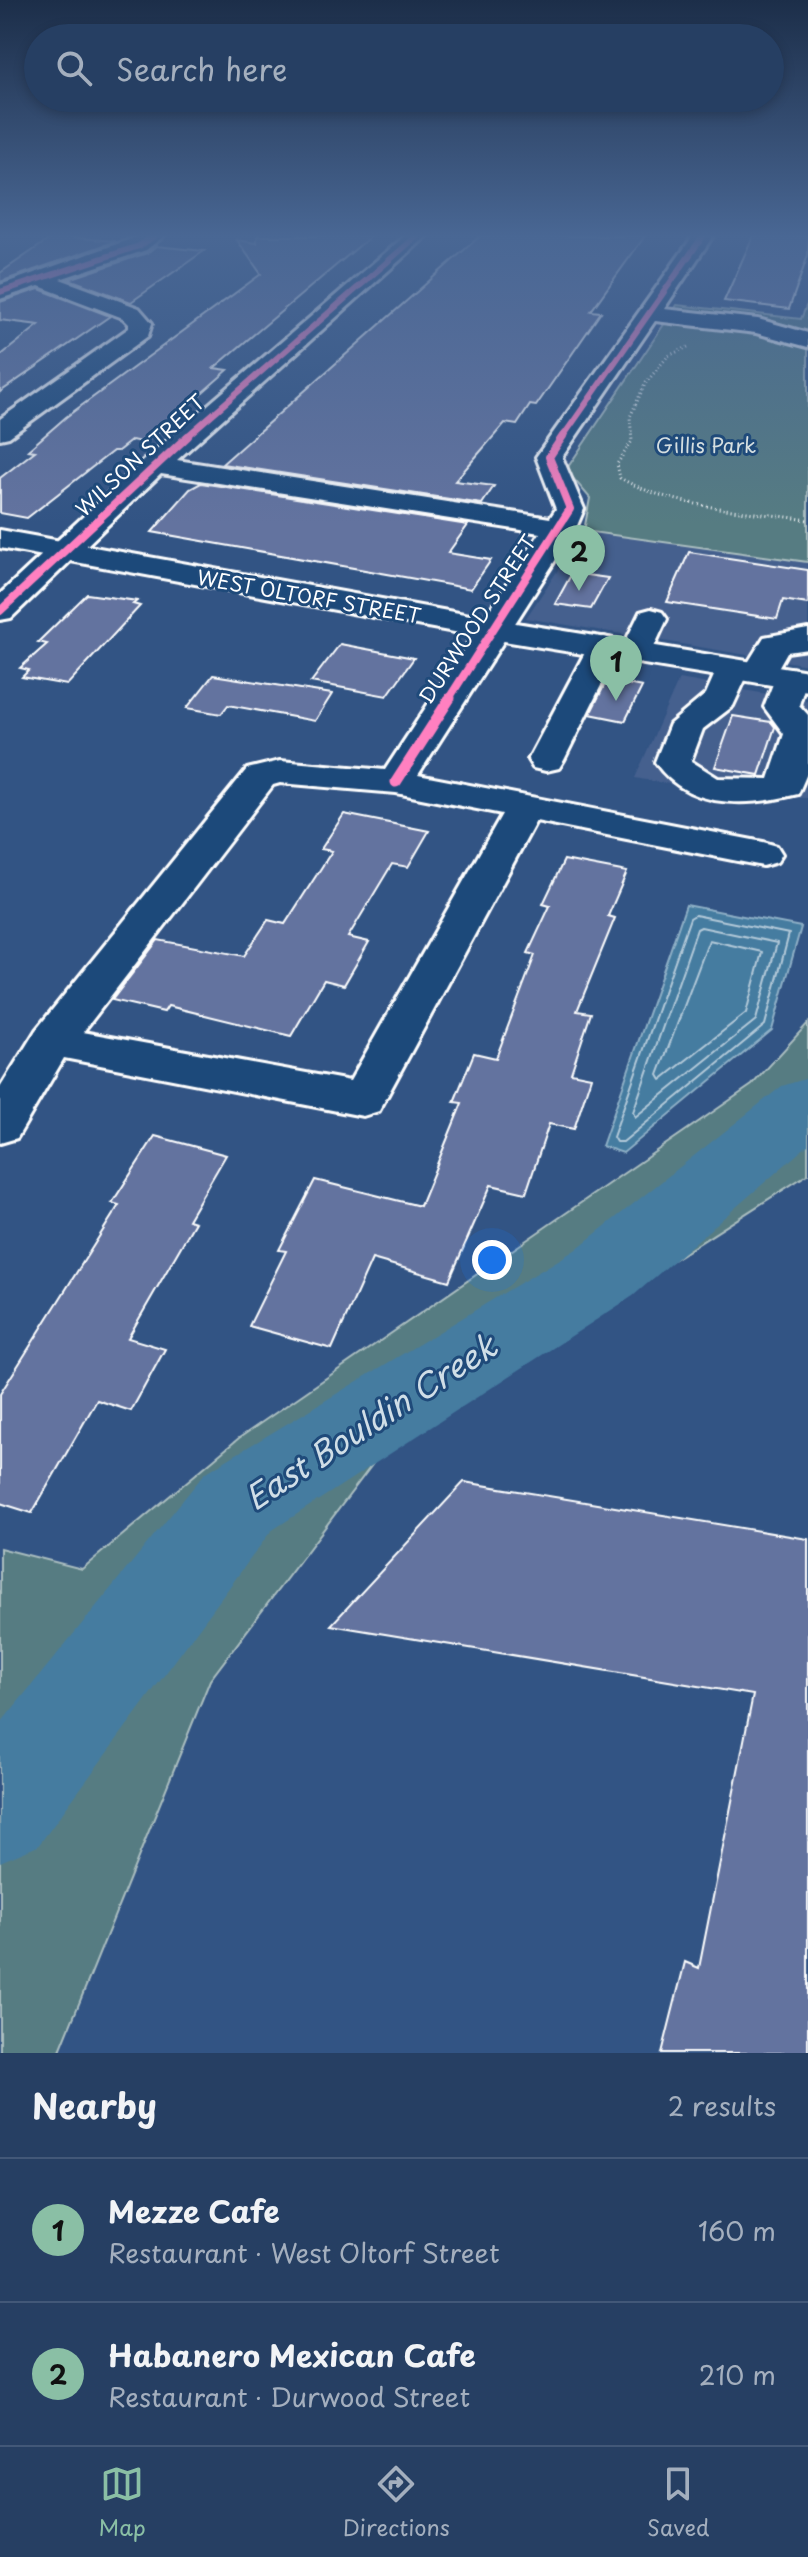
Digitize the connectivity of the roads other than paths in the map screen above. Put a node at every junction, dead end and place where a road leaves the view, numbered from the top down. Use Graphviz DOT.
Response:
graph roads {
  1 [pos="139,332"];
  2 [pos="307,332"];
  3 [pos="638,332"];
  4 [pos="0,431"];
  5 [pos="155,465"];
  6 [pos="561,528"];
  7 [pos="0,539"];
  8 [pos="65,553"];
  9 [pos="0,611"];
  10 [pos="651,619"];
  11 [pos="492,629"];
  12 [pos="808,639"];
  13 [pos="620,650"];
  14 [pos="772,675"];
  15 [pos="804,729"];
  16 [pos="546,760"];
  17 [pos="799,778"];
  18 [pos="396,782"];
  19 [pos="525,806"];
  20 [pos="763,854"];
  21 [pos="52,1041"];
  22 [pos="0,1126"];
  1 -- 4 [label="street"];
  2 -- 5 [label="street, WILSON STREET"];
  3 -- 6 [label="street, DURWOOD STREET"];
  5 -- 6 [label="street"];
  5 -- 8 [label="street, WILSON STREET"];
  6 -- 11 [label="street, DURWOOD STREET"];
  7 -- 8 [label="street, WEST OLTORF STREET"];
  8 -- 9 [label="street, WILSON STREET"];
  8 -- 11 [label="street, WEST OLTORF STREET"];
  10 -- 13 [label="street"];
  11 -- 13 [label="street, WEST OLTORF STREET"];
  11 -- 18 [label="street, DURWOOD STREET"];
  12 -- 14 [label="street"];
  13 -- 14 [label="street, WEST OLTORF STREET"];
  13 -- 16 [label="street"];
  14 -- 15 [label="street"];
  14 -- 17 [label="street"];
  15 -- 17 [label="street"];
  18 -- 19 [label="street"];
  18 -- 21 [label="street"];
  19 -- 20 [label="street"];
  19 -- 21 [label="street"];
  21 -- 22 [label="street"];
}
